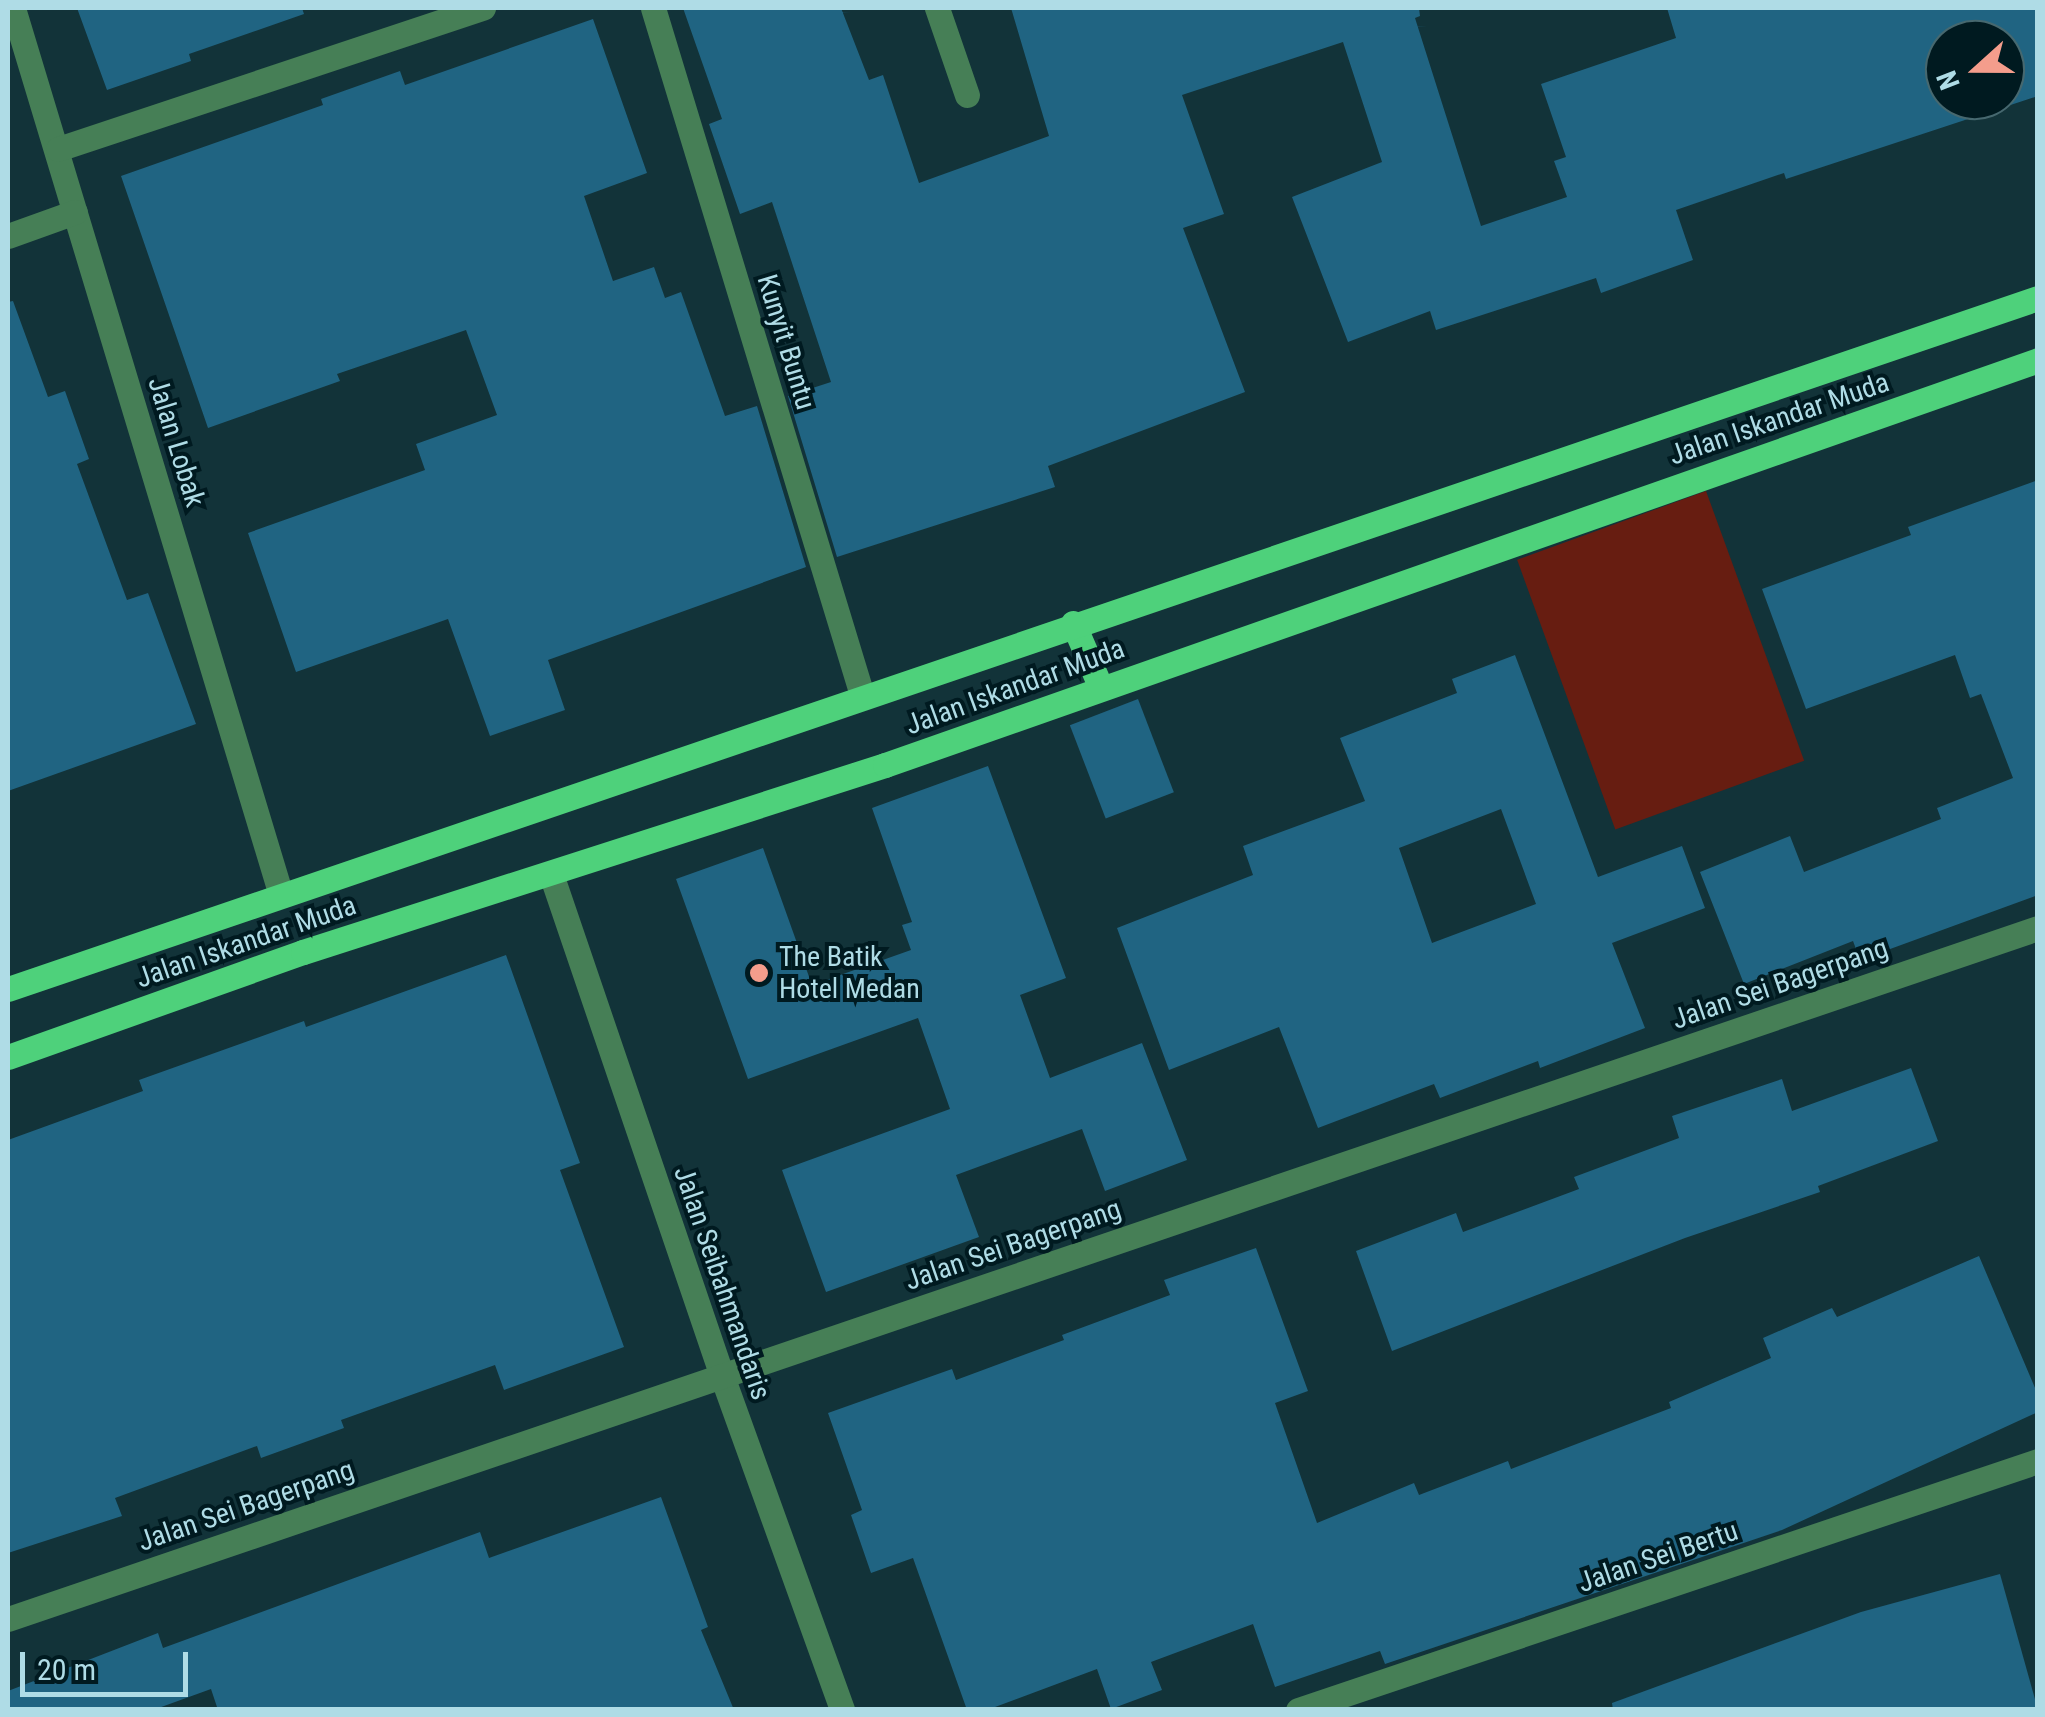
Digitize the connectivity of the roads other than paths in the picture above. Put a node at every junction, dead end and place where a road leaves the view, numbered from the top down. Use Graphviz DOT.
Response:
graph roads {
  1 [pos="13,8"];
  2 [pos="483,8"];
  3 [pos="653,8"];
  4 [pos="936,8"];
  5 [pos="967,94"];
  6 [pos="58,149"];
  7 [pos="75,212"];
  8 [pos="8,236"];
  9 [pos="2038,298"];
  10 [pos="2038,360"];
  11 [pos="1074,624"];
  12 [pos="1101,688"];
  13 [pos="862,694"];
  14 [pos="551,874"];
  15 [pos="281,894"];
  16 [pos="2038,928"];
  17 [pos="8,989"];
  18 [pos="8,1057"];
  19 [pos="722,1376"];
  20 [pos="2038,1462"];
  21 [pos="8,1620"];
  22 [pos="842,1710"];
  23 [pos="1298,1710"];
  1 -- 6 [label="street, Jalan Lobak"];
  2 -- 6 [label="street"];
  3 -- 13 [label="street, Kunyit Buntu"];
  4 -- 5 [label="street"];
  6 -- 7 [label="street, Jalan Lobak"];
  7 -- 8 [label="street"];
  7 -- 15 [label="street, Jalan Lobak"];
  9 -- 11 [label="main road, Jalan Iskandar Muda"];
  10 -- 12 [label="main road, Jalan Iskandar Muda"];
  11 -- 12 [label="main road"];
  11 -- 13 [label="main road, Jalan Iskandar Muda"];
  12 -- 14 [label="main road, Jalan Iskandar Muda"];
  13 -- 15 [label="main road, Jalan Iskandar Muda"];
  14 -- 18 [label="main road, Jalan Iskandar Muda"];
  14 -- 19 [label="street, Jalan Seibahmandaris"];
  15 -- 17 [label="main road, Jalan Iskandar Muda"];
  16 -- 19 [label="street, Jalan Sei Bagerpang"];
  19 -- 21 [label="street, Jalan Sei Bagerpang"];
  19 -- 22 [label="street, Jalan Seibahmandaris"];
  20 -- 23 [label="street, Jalan Sei Bertu"];
}
